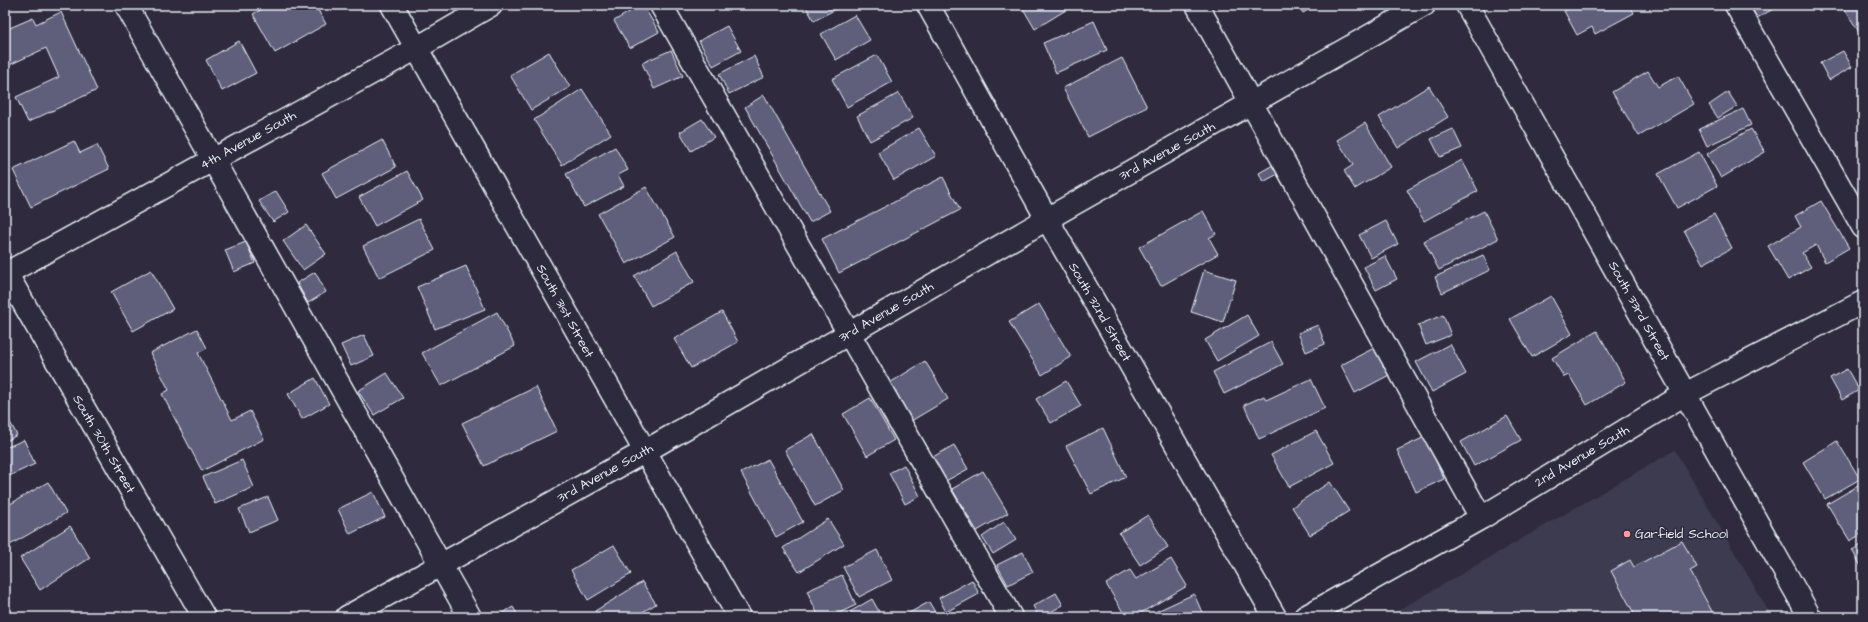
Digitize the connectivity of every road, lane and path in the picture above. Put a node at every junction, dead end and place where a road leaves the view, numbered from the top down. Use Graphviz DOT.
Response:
graph roads {
  1 [pos="126,5"];
  2 [pos="392,5"];
  3 [pos="491,5"];
  4 [pos="661,5"];
  5 [pos="928,5"];
  6 [pos="1198,5"];
  7 [pos="1424,5"];
  8 [pos="1467,5"];
  9 [pos="1736,5"];
  10 [pos="417,48"];
  11 [pos="1252,103"];
  12 [pos="213,160"];
  13 [pos="1047,219"];
  14 [pos="1863,227"];
  15 [pos="5,273"];
  16 [pos="1863,302"];
  17 [pos="849,334"];
  18 [pos="1685,394"];
  19 [pos="644,452"];
  20 [pos="1481,518"];
  21 [pos="440,566"];
  22 [pos="204,617"];
  23 [pos="347,617"];
  24 [pos="470,617"];
  25 [pos="739,617"];
  26 [pos="1011,617"];
  27 [pos="1275,617"];
  28 [pos="1305,617"];
  29 [pos="1810,617"];
  1 -- 12 [label="street"];
  2 -- 10 [label="street, South 31st Street"];
  3 -- 10 [label="street, 4th Avenue South"];
  4 -- 17 [label="street"];
  5 -- 13 [label="street, South 32nd Street"];
  6 -- 11 [label="street"];
  7 -- 11 [label="street, 3rd Avenue South"];
  8 -- 18 [label="street, South 33rd Street"];
  9 -- 14 [label="street"];
  10 -- 12 [label="street, 4th Avenue South"];
  10 -- 19 [label="street, South 31st Street"];
  11 -- 13 [label="street, 3rd Avenue South"];
  11 -- 20 [label="street"];
  12 -- 15 [label="street, 4th Avenue South"];
  12 -- 21 [label="street"];
  13 -- 17 [label="street, 3rd Avenue South"];
  13 -- 27 [label="street, South 32nd Street"];
  15 -- 22 [label="street, South 30th Street"];
  16 -- 18 [label="street, 2nd Avenue South"];
  17 -- 19 [label="street, 3rd Avenue South"];
  17 -- 26 [label="street"];
  18 -- 20 [label="street, 2nd Avenue South"];
  18 -- 29 [label="street, South 33rd Street"];
  19 -- 21 [label="street, 3rd Avenue South"];
  19 -- 25 [label="street, South 31st Street"];
  20 -- 28 [label="street, 2nd Avenue South"];
  21 -- 23 [label="street, 3rd Avenue South"];
  21 -- 24 [label="street"];
}
